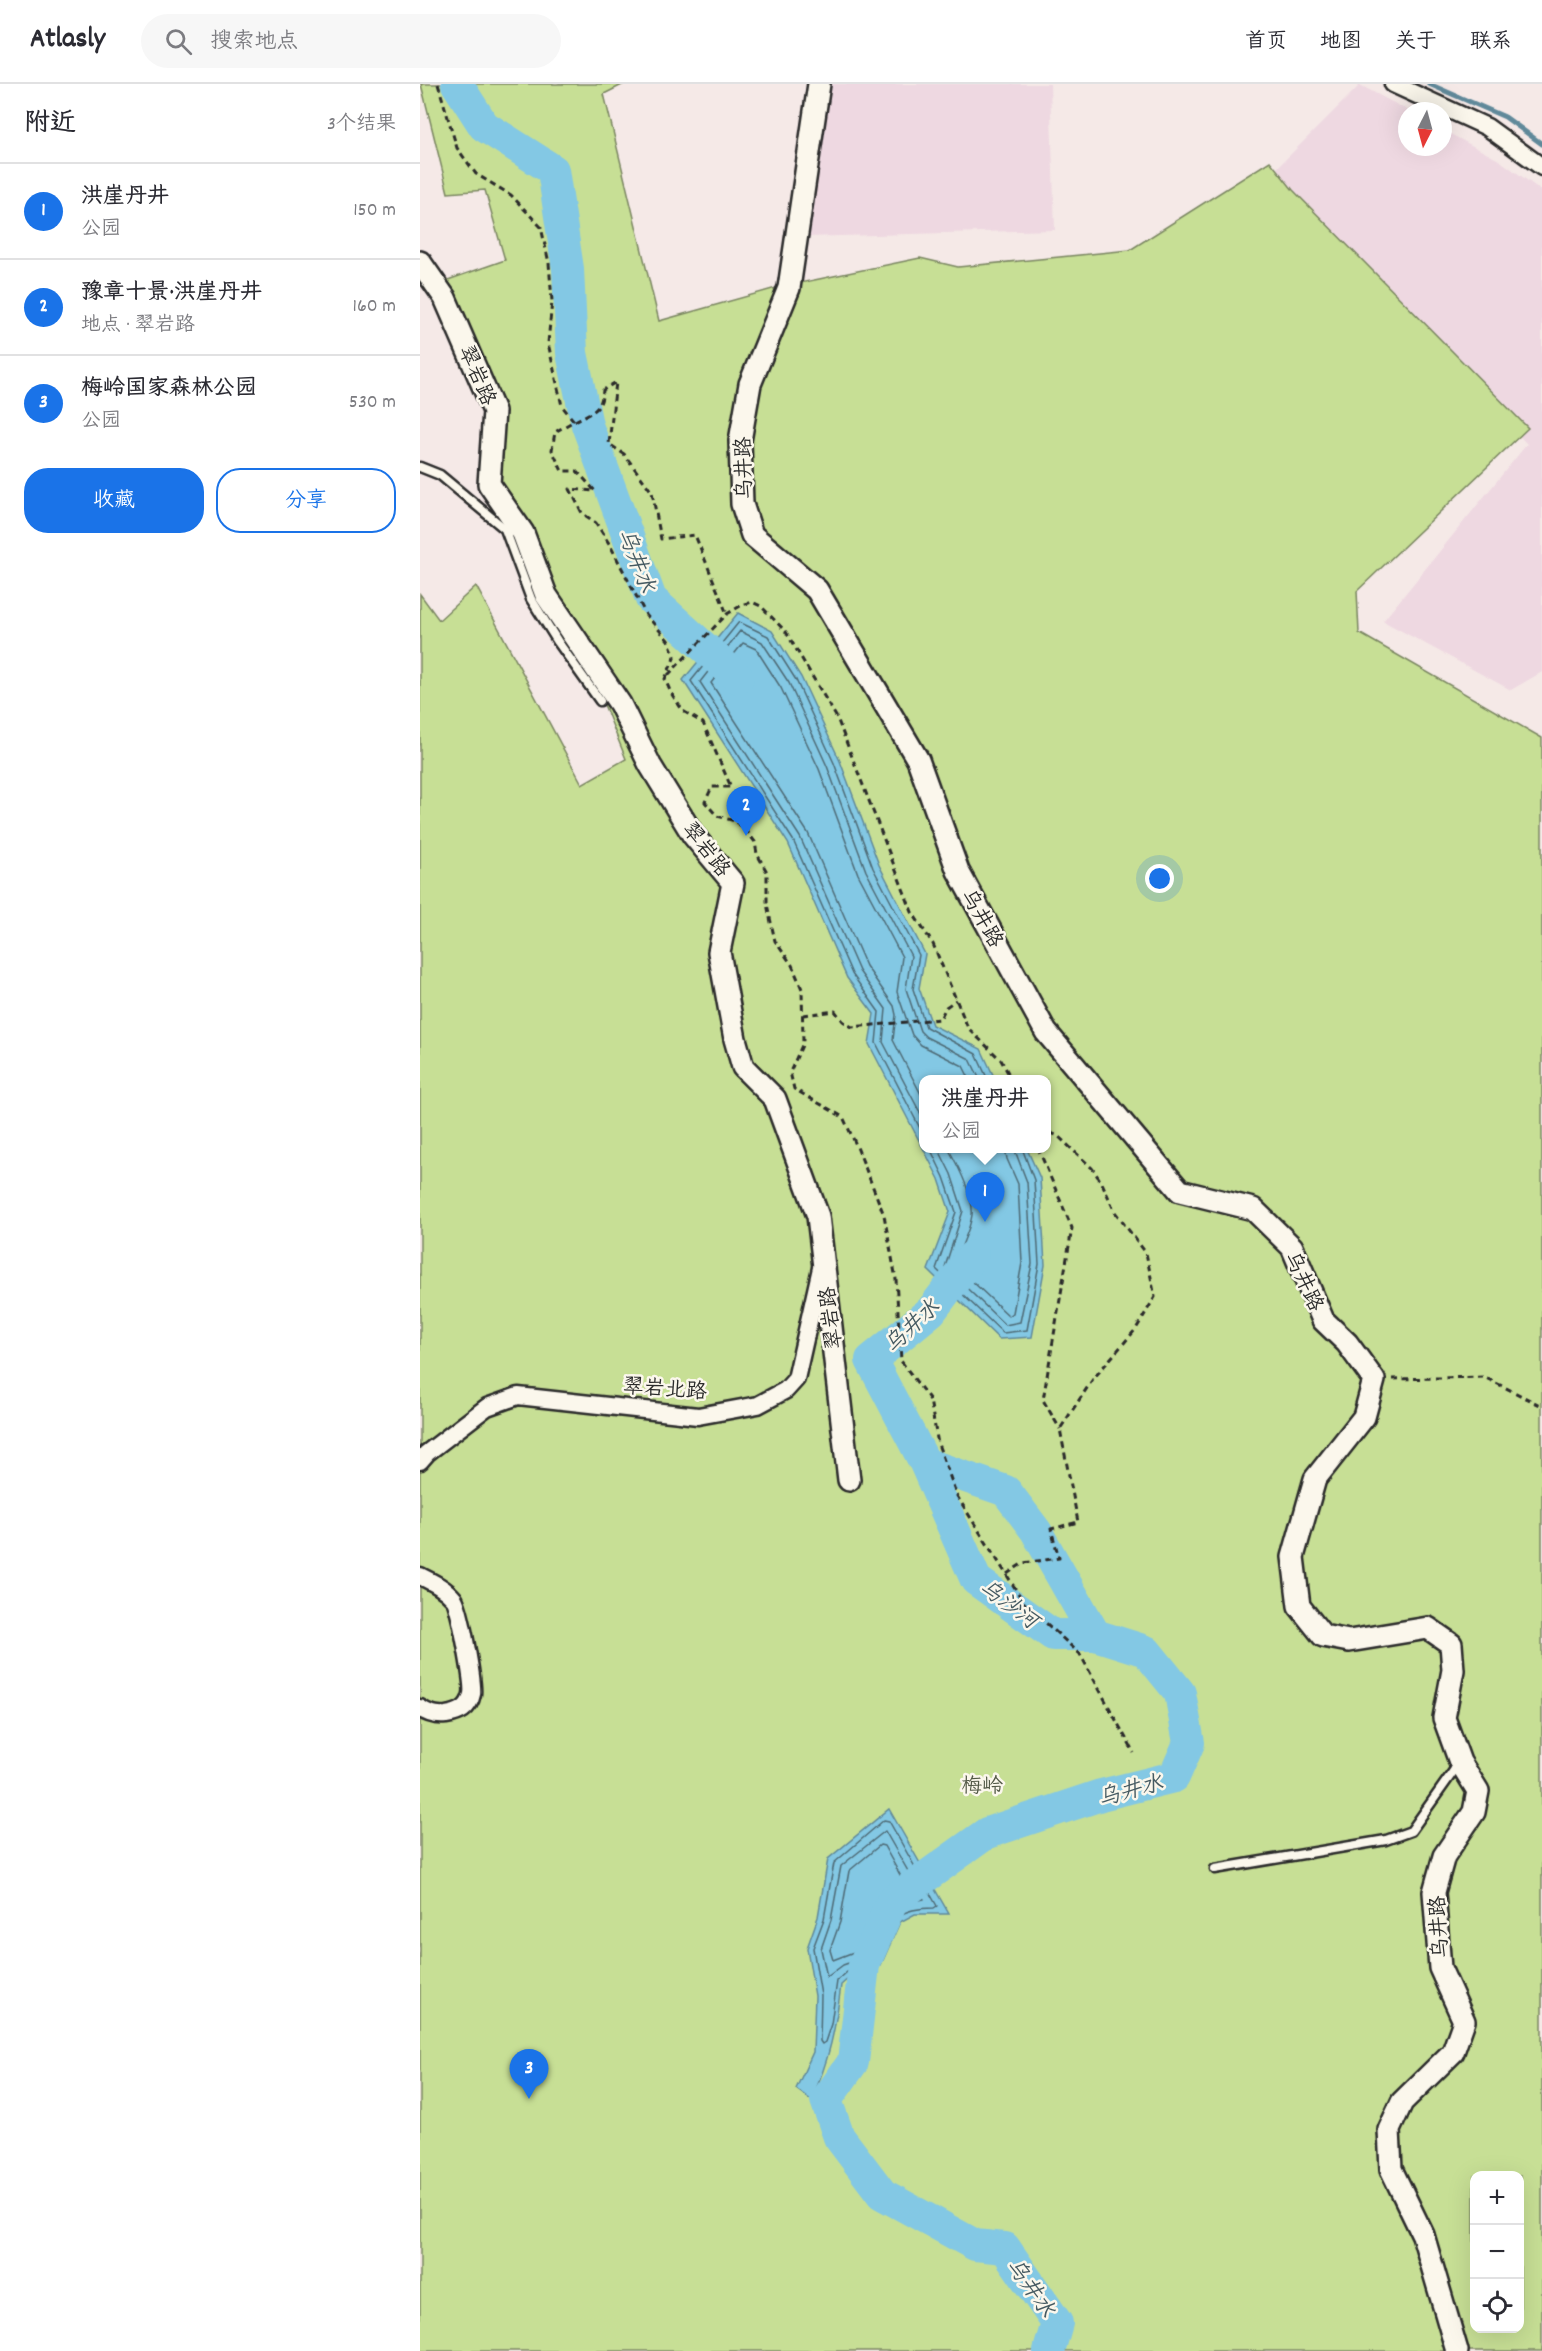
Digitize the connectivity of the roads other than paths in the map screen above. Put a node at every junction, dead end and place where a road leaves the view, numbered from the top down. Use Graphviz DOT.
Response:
graph roads {
  1 [pos="819,84"];
  2 [pos="1393,84"];
  3 [pos="1542,167"];
  4 [pos="420,262"];
  5 [pos="420,466"];
  6 [pos="600,701"];
  7 [pos="823,1258"];
  8 [pos="420,1461"];
  9 [pos="849,1480"];
  10 [pos="420,1576"];
  11 [pos="420,1708"];
  12 [pos="1460,1762"];
  13 [pos="1215,1869"];
  14 [pos="1457,2351"];
  1 -- 12 [label="street, 乌井路"];
  2 -- 3 [label="street"];
  4 -- 7 [label="street, 翠岩路"];
  5 -- 6 [label="lane"];
  7 -- 8 [label="street, 翠岩北路"];
  7 -- 9 [label="street, 翠岩路"];
  10 -- 11 [label="street"];
  12 -- 13 [label="lane"];
  12 -- 14 [label="street, 乌井路"];
}
